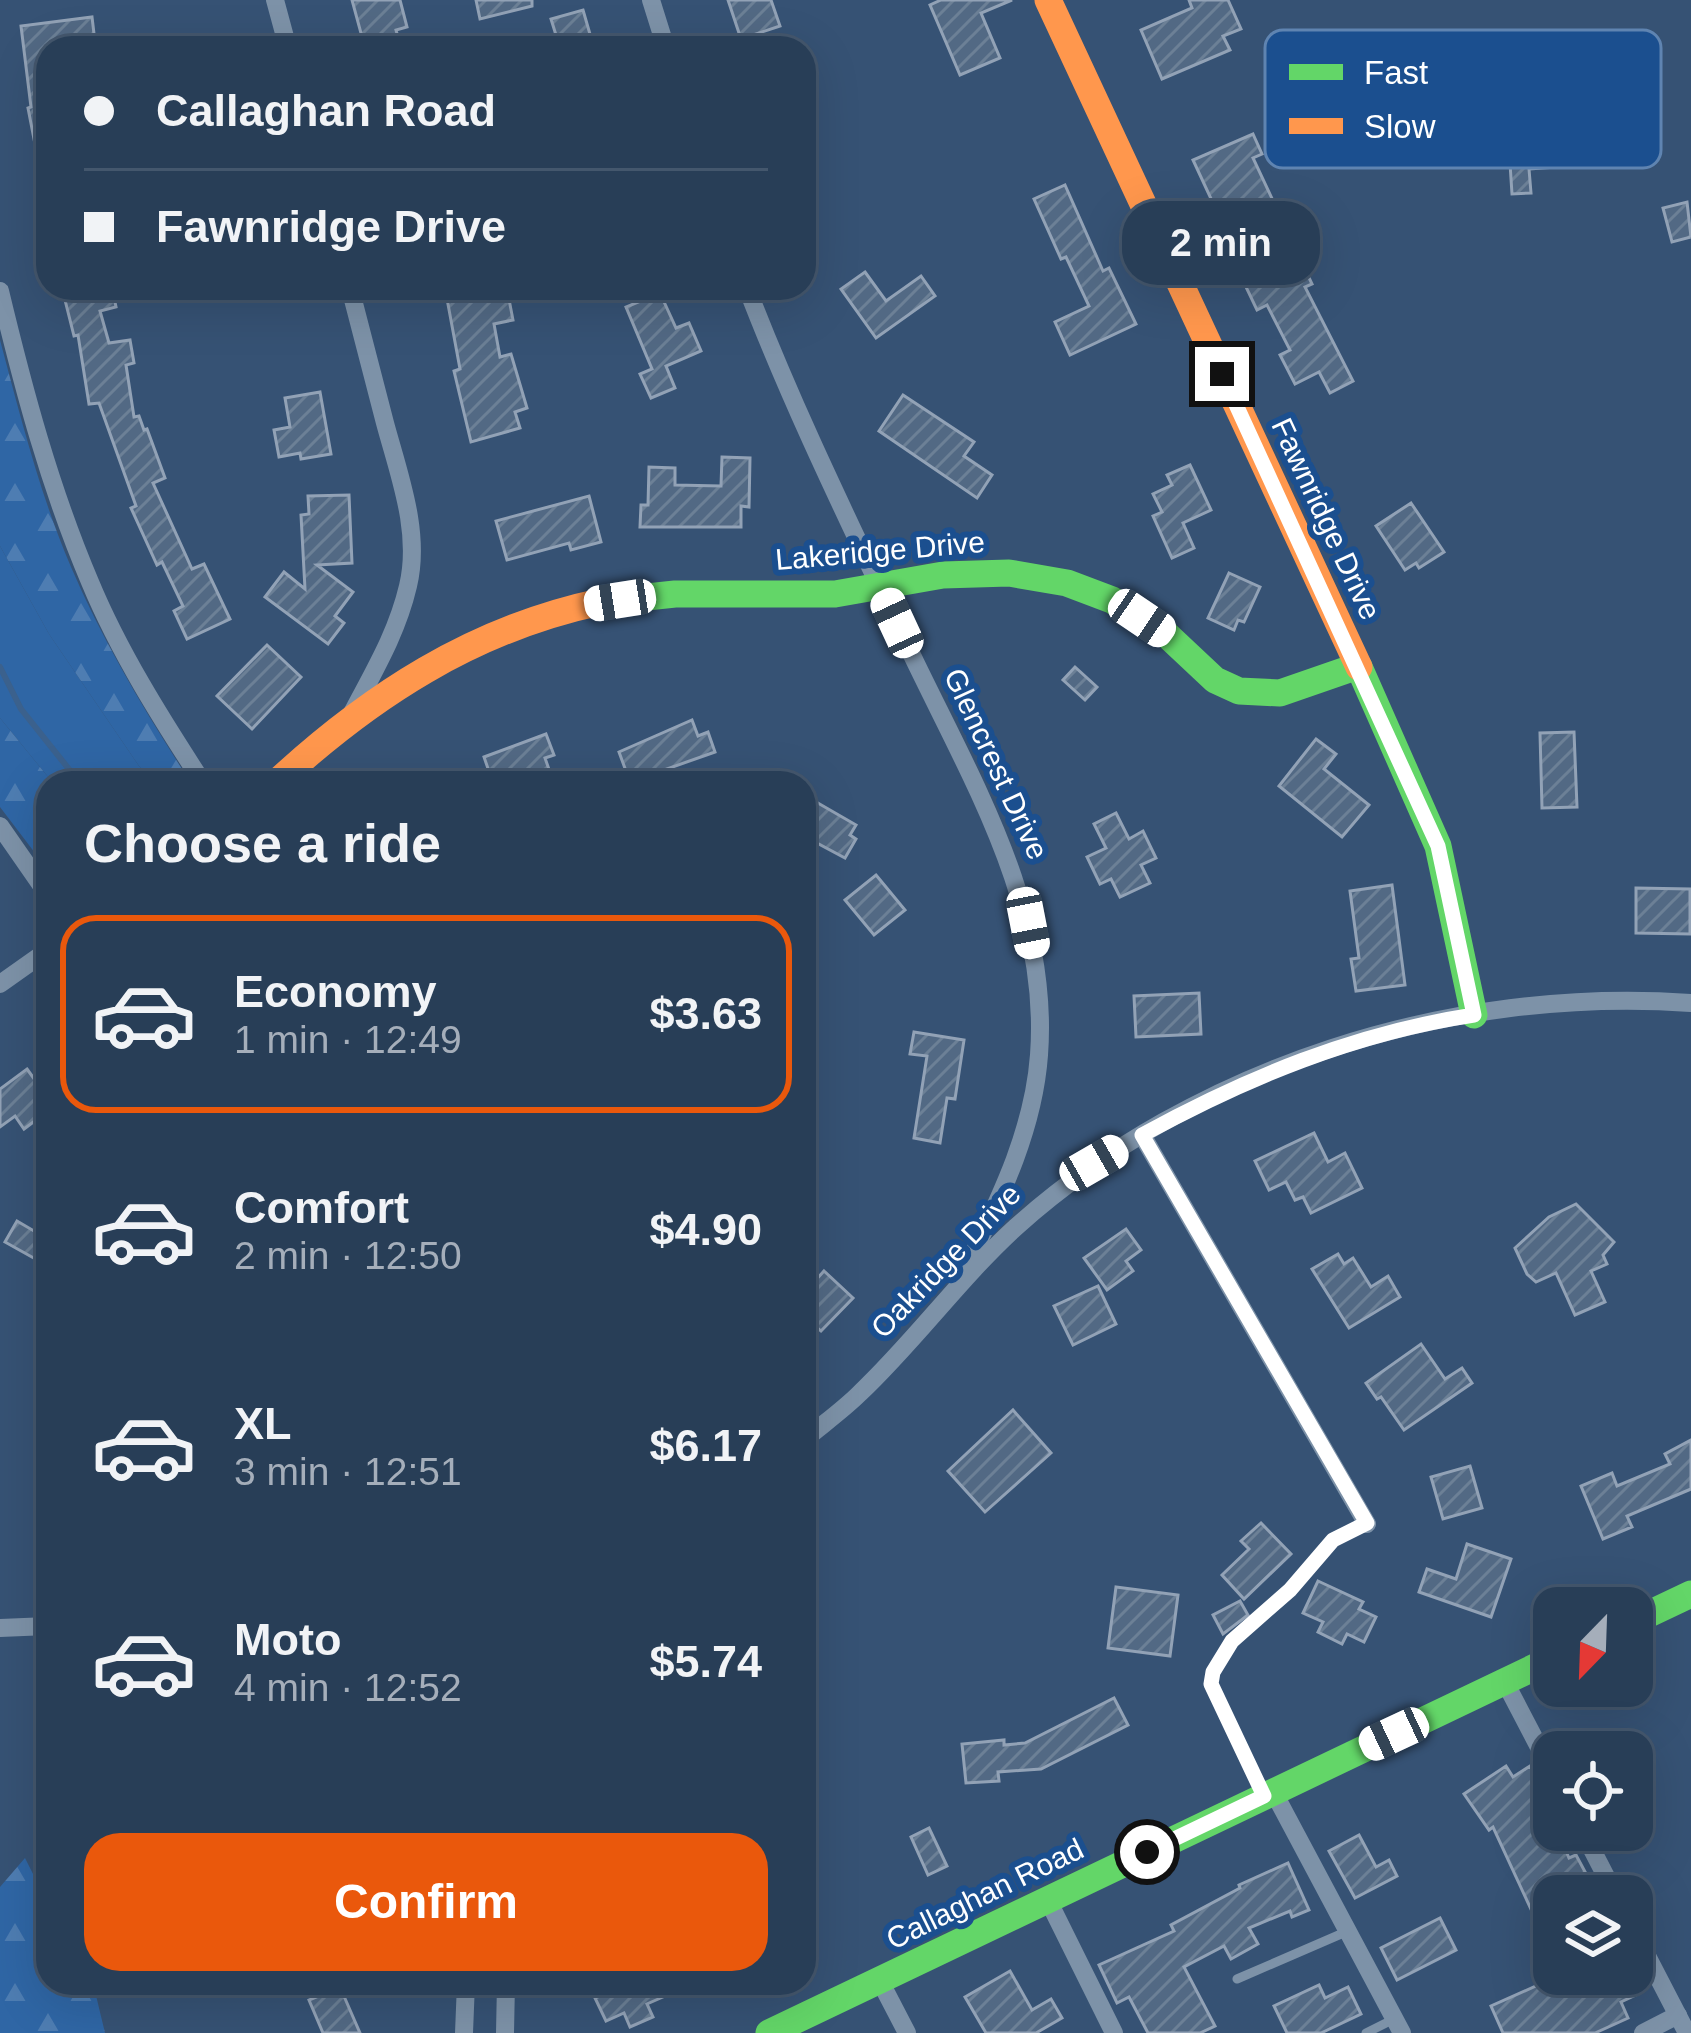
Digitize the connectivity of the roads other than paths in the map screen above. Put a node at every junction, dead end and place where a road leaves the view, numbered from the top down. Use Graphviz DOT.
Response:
graph roads {
  1 [pos="275,0"];
  2 [pos="651,0"];
  3 [pos="1048,0"];
  4 [pos="285,36"];
  5 [pos="662,36"];
  6 [pos="0,291"];
  7 [pos="353,300"];
  8 [pos="752,300"];
  9 [pos="879,585"];
  10 [pos="1358,665"];
  11 [pos="350,718"];
  12 [pos="196,771"];
  13 [pos="290,771"];
  14 [pos="0,826"];
  15 [pos="36,878"];
  16 [pos="36,958"];
  17 [pos="0,984"];
  18 [pos="1691,1003"];
  19 [pos="1474,1015"];
  20 [pos="1142,1135"];
  21 [pos="958,1285"];
  22 [pos="816,1430"];
  23 [pos="1367,1523"];
  24 [pos="1691,1594"];
  25 [pos="1653,1612"];
  26 [pos="36,1626"];
  27 [pos="0,1628"];
  28 [pos="1533,1668"];
  29 [pos="1505,1682"];
  30 [pos="1533,1736"];
  31 [pos="1269,1793"];
  32 [pos="1048,1900"];
  33 [pos="1348,1931"];
  34 [pos="1653,1967"];
  35 [pos="1237,1979"];
  36 [pos="880,1981"];
  37 [pos="466,1995"];
  38 [pos="506,1995"];
  39 [pos="1683,2024"];
  40 [pos="1398,2026"];
  41 [pos="464,2033"];
  42 [pos="505,2033"];
  43 [pos="769,2033"];
  44 [pos="907,2033"];
  45 [pos="1114,2033"];
  46 [pos="1366,2033"];
  47 [pos="1643,2033"];
  1 -- 4 [label="street"];
  2 -- 5 [label="street"];
  3 -- 10 [label="street, Fawnridge Drive"];
  6 -- 12 [label="street"];
  7 -- 11 [label="street"];
  8 -- 9 [label="street, Glencrest Drive"];
  9 -- 10 [label="street, Lakeridge Drive"];
  9 -- 11 [label="street, Lakeridge Drive"];
  9 -- 21 [label="street, Glencrest Drive"];
  10 -- 19 [label="street, Fawnridge Drive"];
  11 -- 13 [label="street, Lakeridge Drive"];
  14 -- 15 [label="street"];
  16 -- 17 [label="street"];
  18 -- 19 [label="street, Oakridge Drive"];
  19 -- 20 [label="street, Oakridge Drive"];
  20 -- 21 [label="street, Oakridge Drive"];
  20 -- 23 [label="street"];
  21 -- 22 [label="street, Oakridge Drive"];
  23 -- 31 [label="lane"];
  24 -- 25 [label="street"];
  26 -- 27 [label="street"];
  28 -- 29 [label="street, Callaghan Road"];
  29 -- 30 [label="street"];
  29 -- 31 [label="street, Callaghan Road"];
  31 -- 32 [label="street, Callaghan Road"];
  31 -- 33 [label="street"];
  32 -- 36 [label="street, Callaghan Road"];
  32 -- 45 [label="street"];
  33 -- 35 [label="lane"];
  33 -- 40 [label="street"];
  34 -- 39 [label="street"];
  36 -- 43 [label="street, Callaghan Road"];
  36 -- 44 [label="street"];
  37 -- 41 [label="street"];
  38 -- 42 [label="street"];
  39 -- 47 [label="street"];
  40 -- 46 [label="lane"];
}
